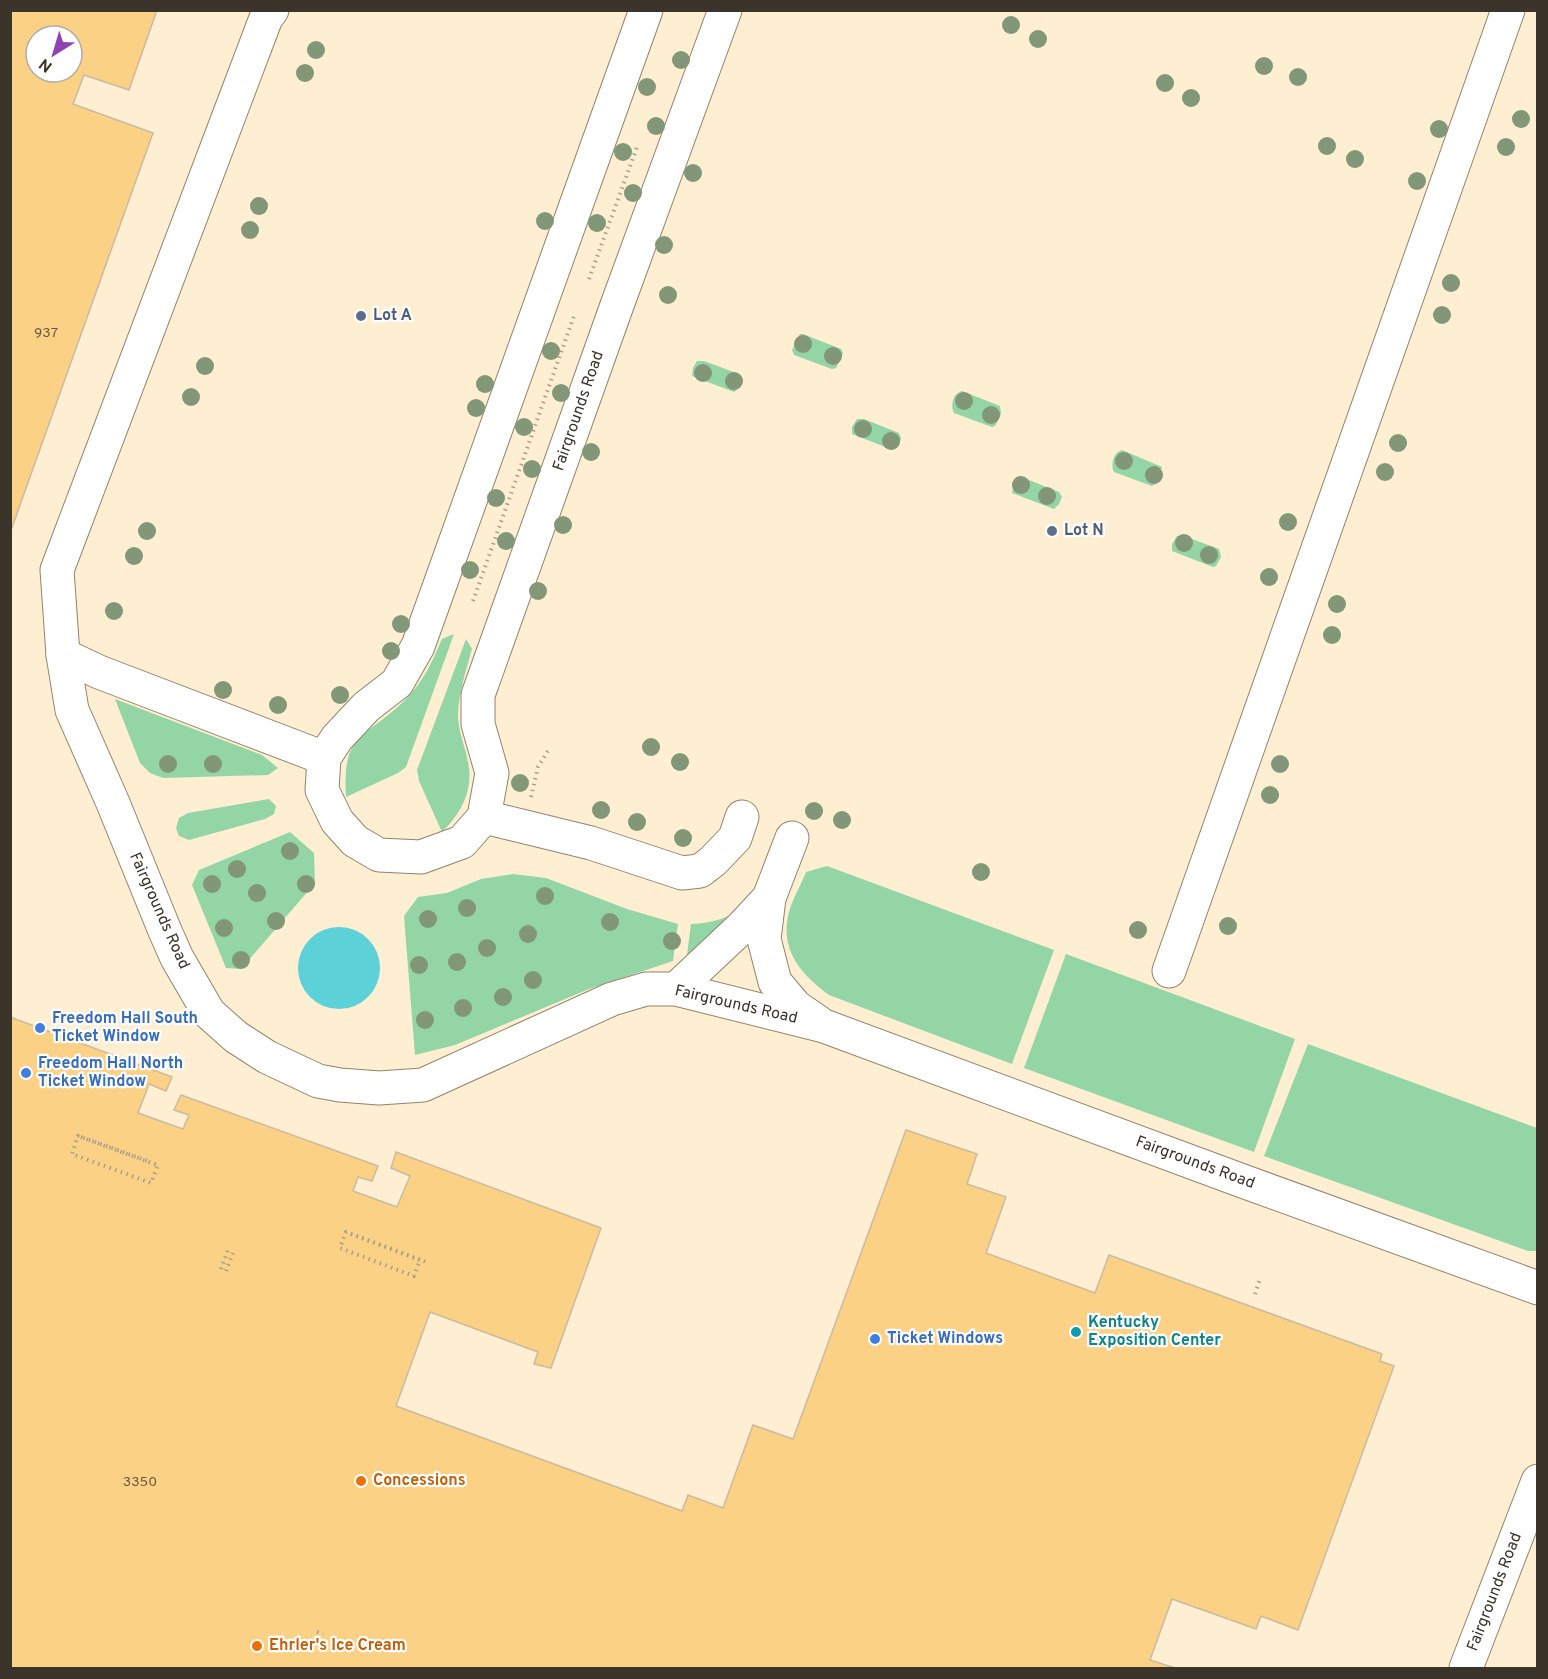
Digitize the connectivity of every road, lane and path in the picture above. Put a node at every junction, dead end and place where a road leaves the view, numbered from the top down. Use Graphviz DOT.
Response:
graph roads {
  1 [pos="272,10"];
  2 [pos="646,10"];
  3 [pos="725,10"];
  4 [pos="1508,10"];
  5 [pos="575,314"];
  6 [pos="473,601"];
  7 [pos="63,655"];
  8 [pos="549,749"];
  9 [pos="324,758"];
  10 [pos="529,807"];
  11 [pos="484,817"];
  12 [pos="742,817"];
  13 [pos="792,838"];
  14 [pos="769,898"];
  15 [pos="1169,971"];
  16 [pos="676,989"];
  17 [pos="824,1026"];
  18 [pos="81,1137"];
  19 [pos="148,1161"];
  20 [pos="351,1234"];
  21 [pos="228,1251"];
  22 [pos="233,1253"];
  23 [pos="429,1263"];
  24 [pos="221,1269"];
  25 [pos="226,1271"];
  26 [pos="1260,1279"];
  27 [pos="1538,1288"];
  28 [pos="1255,1294"];
  29 [pos="1538,1481"];
  30 [pos="317,1632"];
  31 [pos="323,1634"];
  32 [pos="1466,1668"];
  1 -- 7 [label="street, Fairgrounds Road"];
  2 -- 9 [label="street"];
  3 -- 11 [label="street, Fairgrounds Road"];
  4 -- 15 [label="street"];
  5 -- 6 [label="path"];
  7 -- 9 [label="street"];
  7 -- 16 [label="street, Fairgrounds Road"];
  8 -- 10 [label="path"];
  9 -- 11 [label="street"];
  11 -- 12 [label="street"];
  13 -- 14 [label="street"];
  14 -- 16 [label="street"];
  14 -- 17 [label="street"];
  16 -- 17 [label="street, Fairgrounds Road"];
  17 -- 27 [label="street, Fairgrounds Road"];
  18 -- 19 [label="path"];
  20 -- 23 [label="path"];
  21 -- 24 [label="path"];
  22 -- 25 [label="path"];
  26 -- 28 [label="path"];
  29 -- 32 [label="street, Fairgrounds Road"];
  30 -- 31 [label="path"];
}
